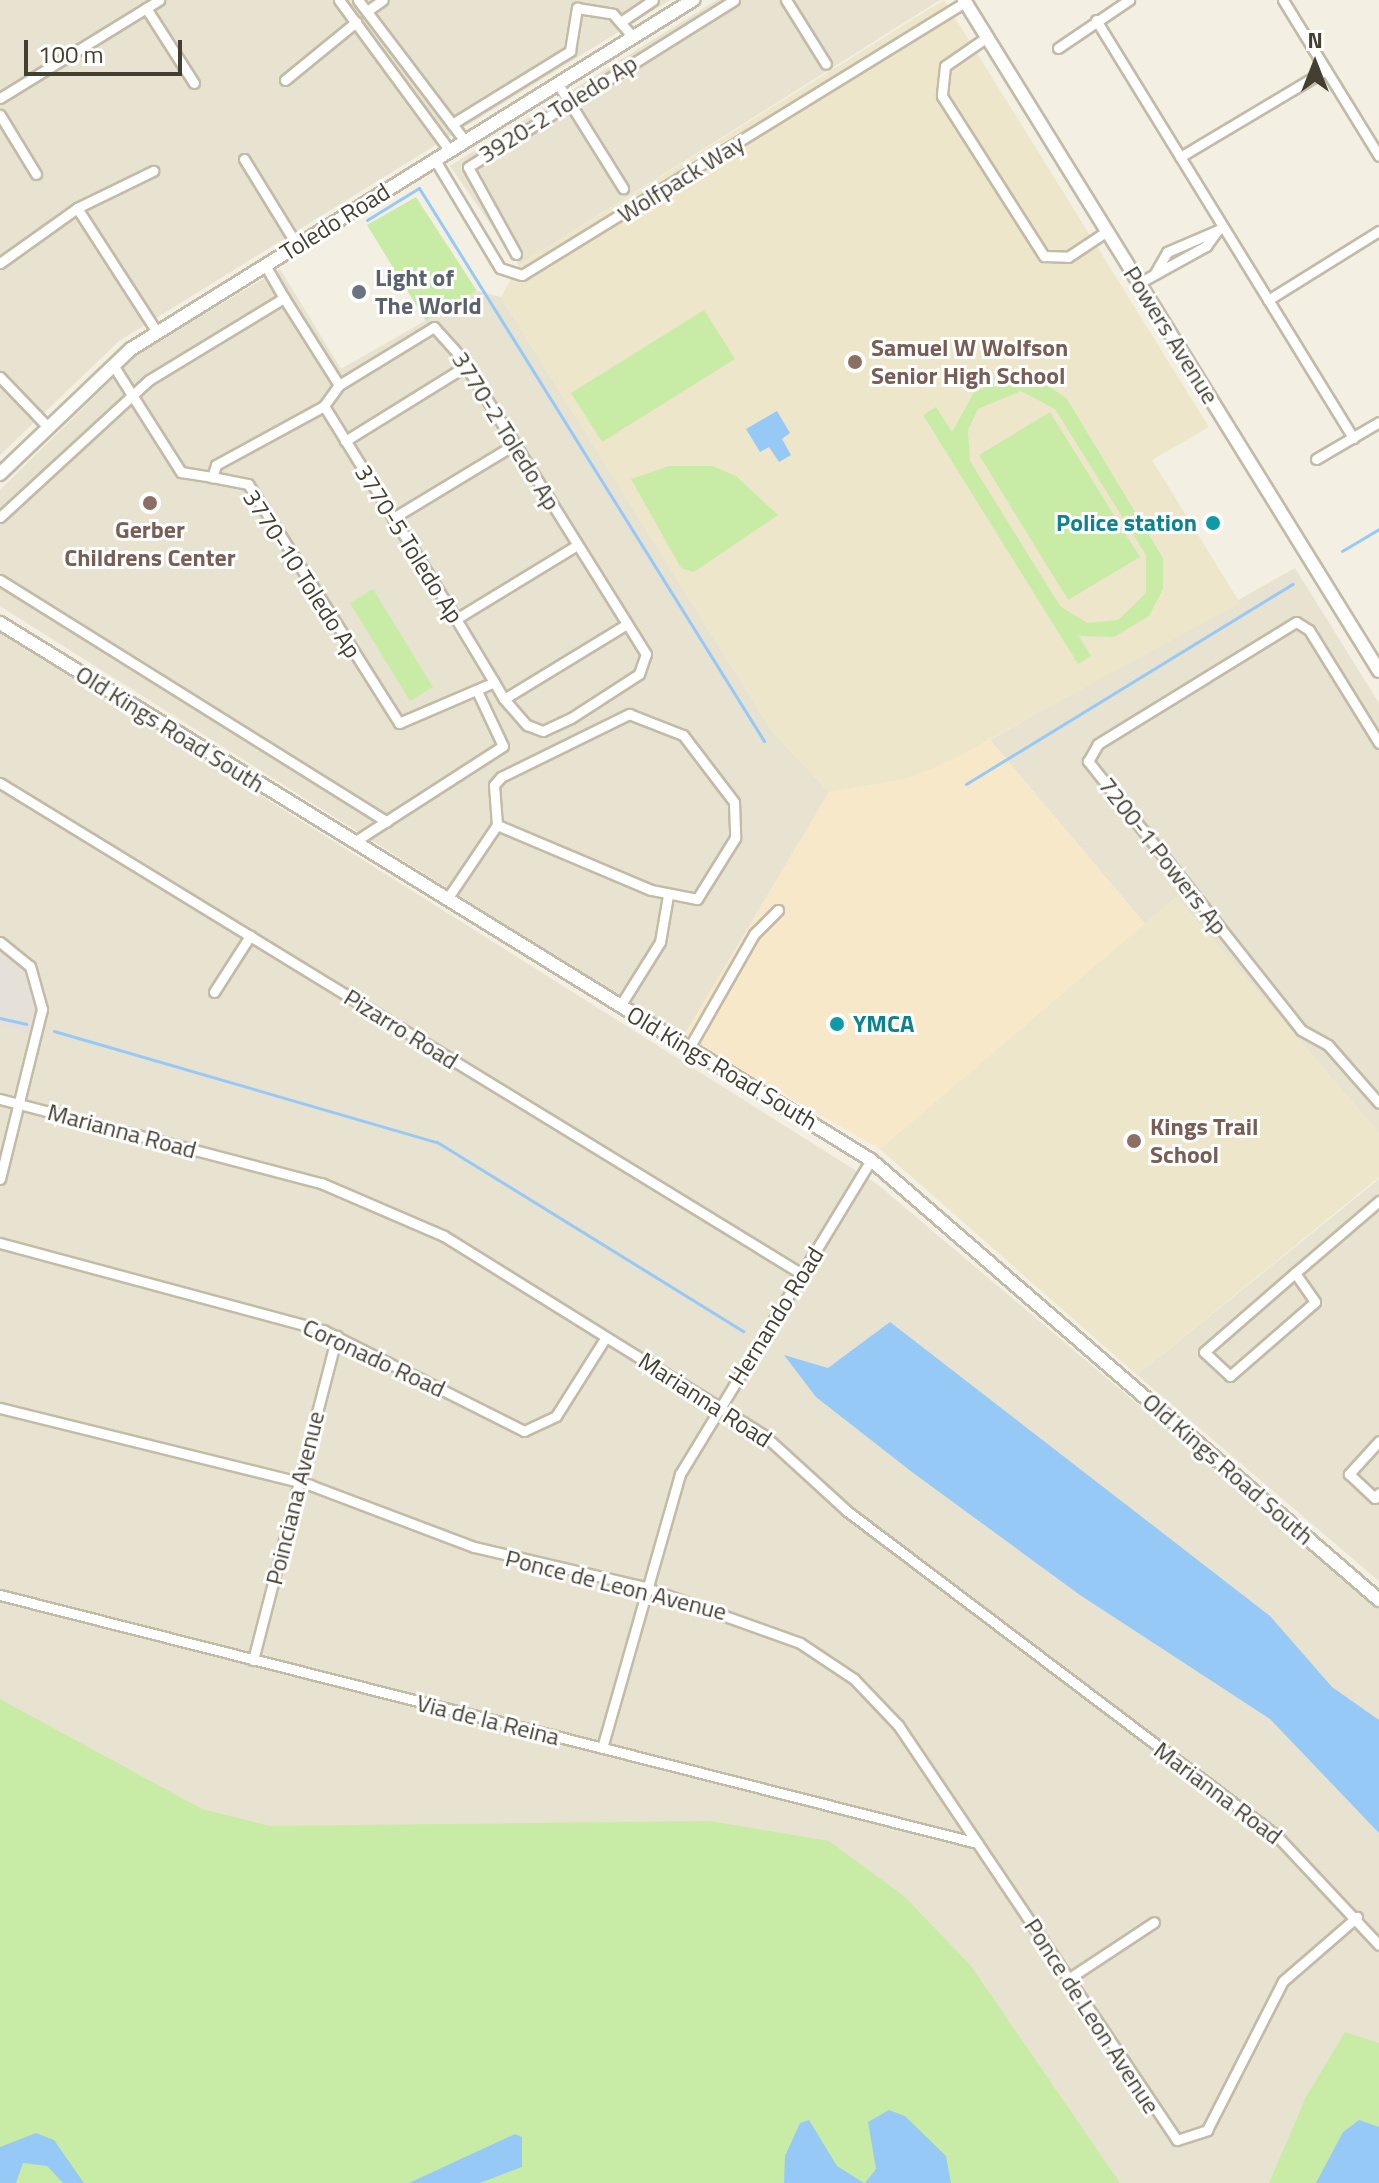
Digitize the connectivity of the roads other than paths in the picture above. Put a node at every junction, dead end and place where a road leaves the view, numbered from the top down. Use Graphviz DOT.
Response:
graph roads {
  1 [pos="159,0"];
  2 [pos="339,0"];
  3 [pos="358,0"];
  4 [pos="383,0"];
  5 [pos="653,0"];
  6 [pos="693,0"];
  7 [pos="734,0"];
  8 [pos="786,0"];
  9 [pos="1129,0"];
  10 [pos="1283,0"];
  11 [pos="964,1"];
  12 [pos="574,4"];
  13 [pos="146,8"];
  14 [pos="367,11"];
  15 [pos="1096,20"];
  16 [pos="622,21"];
  17 [pos="356,22"];
  18 [pos="633,37"];
  19 [pos="987,37"];
  20 [pos="1058,48"];
  21 [pos="570,51"];
  22 [pos="826,64"];
  23 [pos="583,69"];
  24 [pos="1326,70"];
  25 [pos="285,80"];
  26 [pos="194,83"];
  27 [pos="558,84"];
  28 [pos="0,98"];
  29 [pos="568,102"];
  30 [pos="0,115"];
  31 [pos="452,124"];
  32 [pos="465,141"];
  33 [pos="450,151"];
  34 [pos="1379,156"];
  35 [pos="1180,157"];
  36 [pos="244,159"];
  37 [pos="435,160"];
  38 [pos="153,171"];
  39 [pos="36,174"];
  40 [pos="623,188"];
  41 [pos="77,208"];
  42 [pos="1220,229"];
  43 [pos="1107,231"];
  44 [pos="1379,231"];
  45 [pos="297,245"];
  46 [pos="516,254"];
  47 [pos="0,263"];
  48 [pos="265,265"];
  49 [pos="1155,273"];
  50 [pos="1139,283"];
  51 [pos="284,298"];
  52 [pos="1268,300"];
  53 [pos="157,332"];
  54 [pos="113,365"];
  55 [pos="466,366"];
  56 [pos="0,377"];
  57 [pos="339,385"];
  58 [pos="132,393"];
  59 [pos="324,406"];
  60 [pos="1379,422"];
  61 [pos="48,427"];
  62 [pos="1353,438"];
  63 [pos="345,441"];
  64 [pos="515,444"];
  65 [pos="1316,459"];
  66 [pos="0,474"];
  67 [pos="212,477"];
  68 [pos="0,517"];
  69 [pos="393,518"];
  70 [pos="577,545"];
  71 [pos="0,580"];
  72 [pos="456,619"];
  73 [pos="0,623"];
  74 [pos="627,624"];
  75 [pos="1379,671"];
  76 [pos="494,682"];
  77 [pos="478,693"];
  78 [pos="504,699"];
  79 [pos="1379,743"];
  80 [pos="0,783"];
  81 [pos="387,822"];
  82 [pos="497,825"];
  83 [pos="354,842"];
  84 [pos="668,895"];
  85 [pos="447,899"];
  86 [pos="778,910"];
  87 [pos="250,936"];
  88 [pos="0,942"];
  89 [pos="214,992"];
  90 [pos="620,1006"];
  91 [pos="689,1048"];
  92 [pos="0,1099"];
  93 [pos="1379,1103"];
  94 [pos="20,1104"];
  95 [pos="871,1160"];
  96 [pos="0,1179"];
  97 [pos="1379,1201"];
  98 [pos="0,1243"];
  99 [pos="1295,1273"];
  100 [pos="802,1274"];
  101 [pos="337,1336"];
  102 [pos="606,1337"];
  103 [pos="720,1406"];
  104 [pos="0,1408"];
  105 [pos="1379,1441"];
  106 [pos="299,1482"];
  107 [pos="1379,1493"];
  108 [pos="644,1587"];
  109 [pos="0,1595"];
  110 [pos="1379,1600"];
  111 [pos="253,1660"];
  112 [pos="602,1748"];
  113 [pos="977,1843"];
  114 [pos="1357,1917"];
  115 [pos="1154,1922"];
  116 [pos="1379,1945"];
  117 [pos="1068,1979"];
  1 -- 13 [label="street"];
  2 -- 17 [label="street"];
  3 -- 14 [label="street"];
  4 -- 14 [label="street"];
  5 -- 16 [label="street"];
  6 -- 18 [label="street, Toledo Road"];
  7 -- 29 [label="street, 3920-2 Toledo Ap"];
  8 -- 22 [label="street"];
  9 -- 15 [label="street"];
  10 -- 24 [label="street"];
  11 -- 19 [label="street, Powers Avenue"];
  11 -- 37 [label="street, Wolfpack Way"];
  12 -- 16 [label="street"];
  12 -- 21 [label="street"];
  13 -- 26 [label="street"];
  13 -- 28 [label="street"];
  14 -- 31 [label="street"];
  15 -- 20 [label="street"];
  15 -- 35 [label="street"];
  16 -- 18 [label="street"];
  17 -- 25 [label="street"];
  17 -- 33 [label="street"];
  18 -- 23 [label="street, Toledo Road"];
  19 -- 43 [label="street, Powers Avenue"];
  19 -- 43 [label="street"];
  21 -- 23 [label="street"];
  21 -- 31 [label="street"];
  23 -- 27 [label="street, Toledo Road"];
  24 -- 34 [label="street"];
  24 -- 35 [label="street"];
  27 -- 29 [label="street"];
  27 -- 32 [label="street, Toledo Road"];
  29 -- 40 [label="street"];
  29 -- 46 [label="street, 3920-2 Toledo Ap"];
  30 -- 39 [label="street"];
  31 -- 32 [label="street"];
  32 -- 33 [label="street, Toledo Road"];
  33 -- 37 [label="street, Toledo Road"];
  35 -- 42 [label="street"];
  36 -- 45 [label="street"];
  37 -- 45 [label="street, Toledo Road"];
  38 -- 41 [label="street"];
  41 -- 47 [label="street"];
  41 -- 53 [label="street"];
  42 -- 49 [label="street"];
  42 -- 49 [label="street"];
  42 -- 52 [label="street"];
  43 -- 50 [label="street, Powers Avenue"];
  44 -- 52 [label="street"];
  45 -- 48 [label="street, Toledo Road"];
  48 -- 51 [label="street"];
  48 -- 53 [label="street, Toledo Road"];
  49 -- 50 [label="street"];
  50 -- 75 [label="street, Powers Avenue"];
  51 -- 57 [label="street"];
  51 -- 58 [label="street"];
  52 -- 62 [label="street"];
  53 -- 54 [label="street, Toledo Road"];
  54 -- 58 [label="street"];
  54 -- 61 [label="street, Toledo Road"];
  55 -- 57 [label="street, 3770-2 Toledo Ap"];
  55 -- 63 [label="street"];
  55 -- 64 [label="street, 3770-2 Toledo Ap"];
  56 -- 61 [label="street"];
  57 -- 59 [label="street, 3770-10 Toledo Ap"];
  58 -- 67 [label="street"];
  58 -- 68 [label="street"];
  59 -- 63 [label="street, 3770-5 Toledo Ap"];
  59 -- 67 [label="street, 3770-10 Toledo Ap"];
  60 -- 62 [label="street"];
  61 -- 66 [label="street, Toledo Road"];
  62 -- 65 [label="street"];
  63 -- 69 [label="street, 3770-5 Toledo Ap"];
  64 -- 69 [label="street"];
  64 -- 70 [label="street, 3770-2 Toledo Ap"];
  67 -- 77 [label="street, 3770-10 Toledo Ap"];
  69 -- 72 [label="street, 3770-5 Toledo Ap"];
  70 -- 72 [label="street"];
  70 -- 74 [label="street, 3770-2 Toledo Ap"];
  71 -- 81 [label="street"];
  72 -- 76 [label="street, 3770-5 Toledo Ap"];
  73 -- 83 [label="street, Old Kings Road South"];
  74 -- 78 [label="street"];
  74 -- 78 [label="street, 3770-2 Toledo Ap"];
  76 -- 77 [label="street, 3770-10 Toledo Ap"];
  76 -- 78 [label="street"];
  77 -- 81 [label="street"];
  79 -- 93 [label="street, 7200-1 Powers Ap"];
  80 -- 87 [label="street, Pizarro Road"];
  81 -- 83 [label="street"];
  82 -- 84 [label="street"];
  82 -- 84 [label="street"];
  82 -- 85 [label="street"];
  83 -- 85 [label="street, Old Kings Road South"];
  84 -- 90 [label="street"];
  85 -- 90 [label="street, Old Kings Road South"];
  86 -- 91 [label="street"];
  87 -- 89 [label="street"];
  87 -- 100 [label="street, Pizarro Road"];
  88 -- 94 [label="street"];
  90 -- 91 [label="street, Old Kings Road South"];
  91 -- 95 [label="street, Old Kings Road South"];
  92 -- 94 [label="street, Marianna Road"];
  94 -- 96 [label="street"];
  94 -- 102 [label="street, Marianna Road"];
  95 -- 100 [label="street, Hernando Road"];
  95 -- 110 [label="street, Old Kings Road South"];
  97 -- 99 [label="street"];
  98 -- 101 [label="street, Coronado Road"];
  99 -- 99 [label="street"];
  100 -- 103 [label="street, Hernando Road"];
  101 -- 102 [label="street, Coronado Road"];
  101 -- 106 [label="street, Poinciana Avenue"];
  102 -- 103 [label="street, Marianna Road"];
  103 -- 108 [label="street, Hernando Road"];
  103 -- 114 [label="street, Marianna Road"];
  104 -- 106 [label="street, Ponce de Leon Avenue"];
  105 -- 107 [label="street"];
  106 -- 108 [label="street, Ponce de Leon Avenue"];
  106 -- 111 [label="street, Poinciana Avenue"];
  108 -- 112 [label="street, Hernando Road"];
  108 -- 113 [label="street, Ponce de Leon Avenue"];
  109 -- 111 [label="street, Via de la Reina"];
  111 -- 112 [label="street, Via de la Reina"];
  112 -- 113 [label="street, Via de la Reina"];
  113 -- 117 [label="street, Ponce de Leon Avenue"];
  114 -- 116 [label="street, Marianna Road"];
  114 -- 117 [label="street, Ponce de Leon Avenue"];
  115 -- 117 [label="street"];
}
